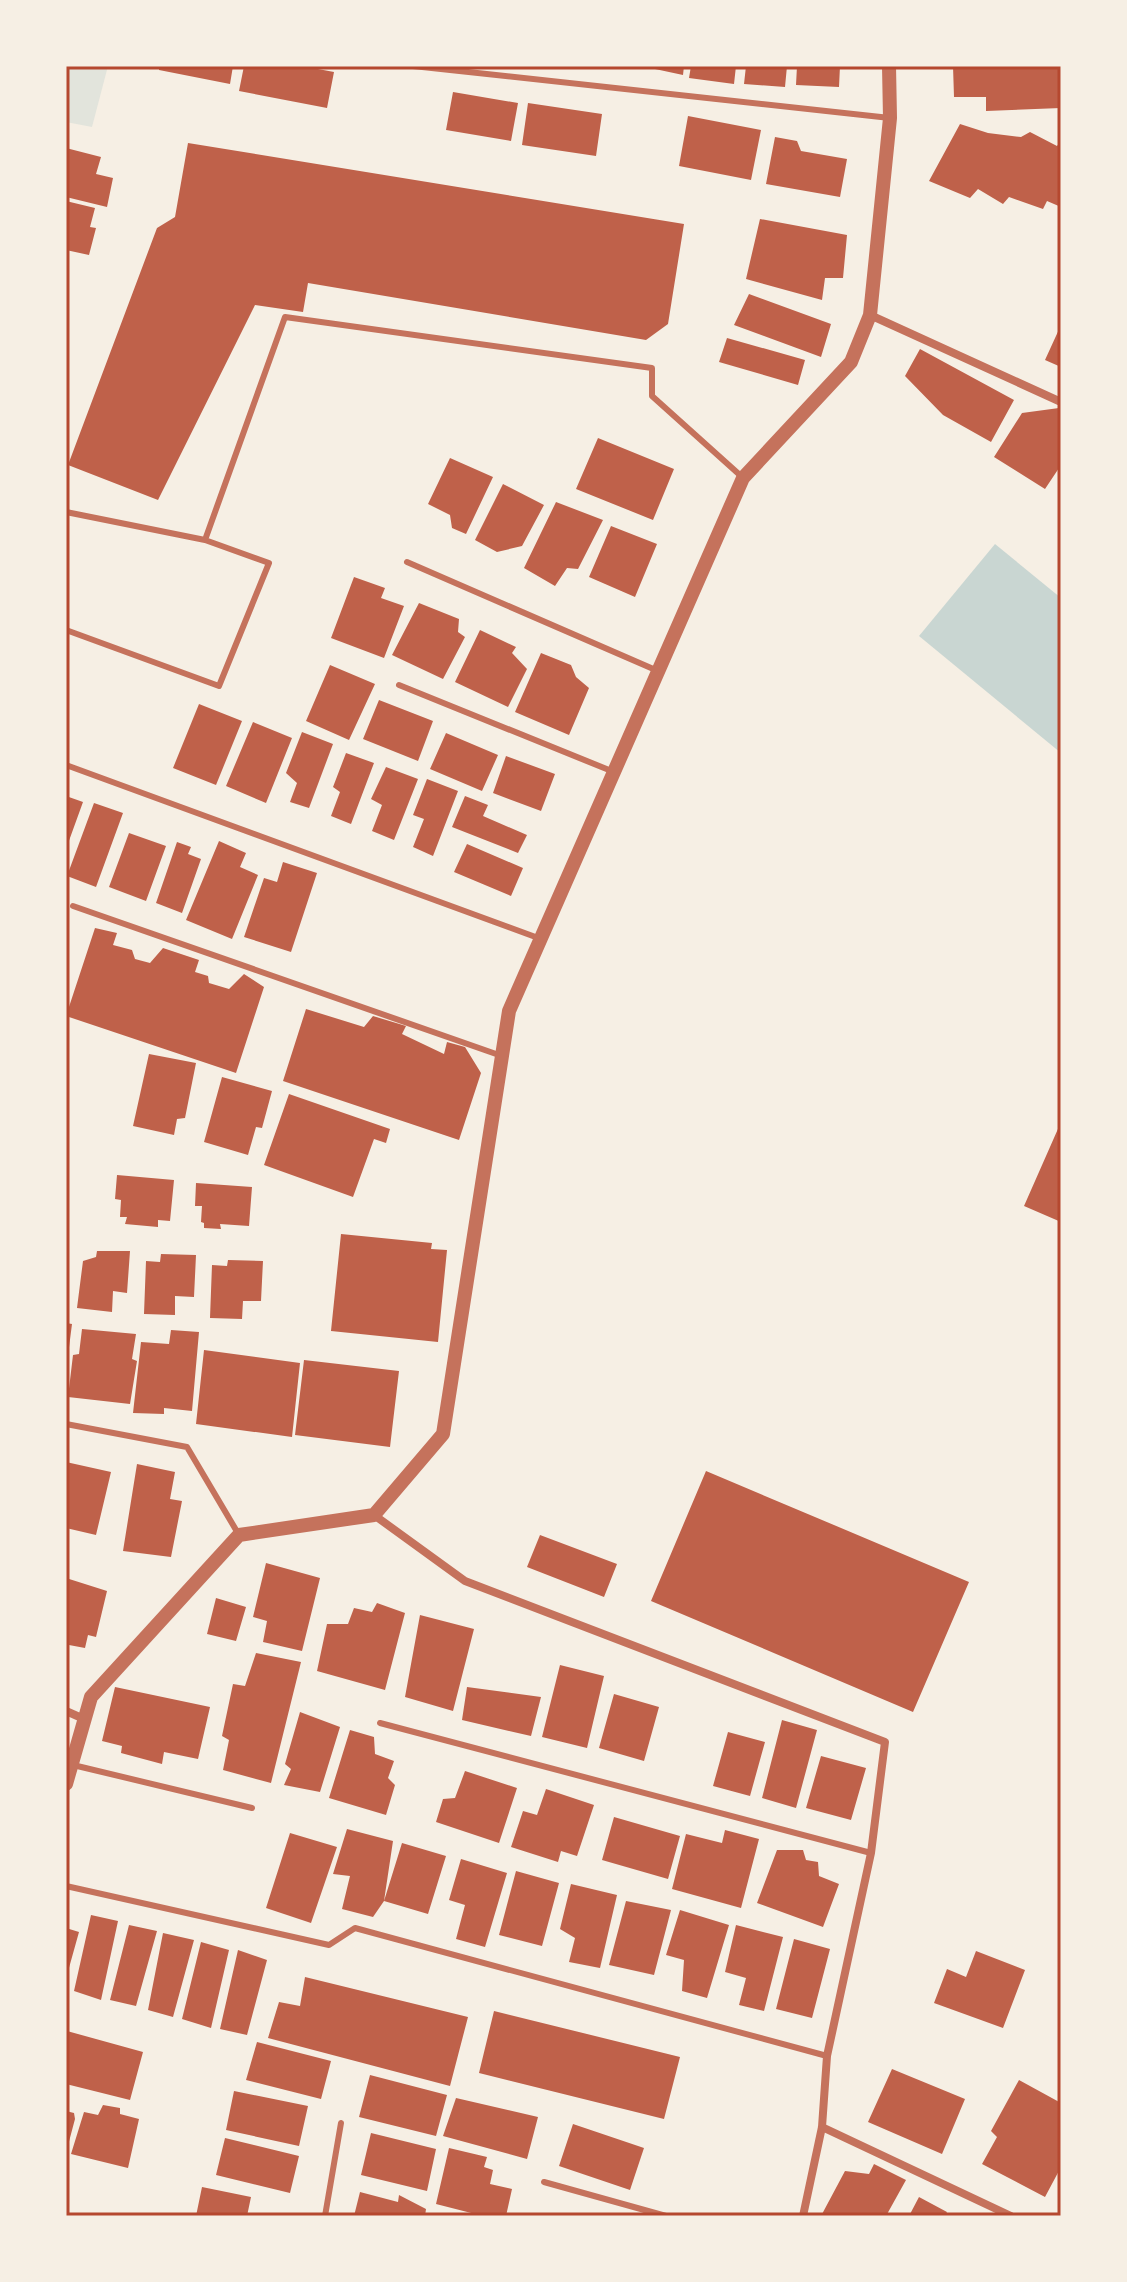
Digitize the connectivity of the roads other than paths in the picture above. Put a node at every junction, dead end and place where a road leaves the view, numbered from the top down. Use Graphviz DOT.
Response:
graph roads {
  1 [pos="413,66"];
  2 [pos="889,66"];
  3 [pos="890,118"];
  4 [pos="870,315"];
  5 [pos="1061,402"];
  6 [pos="743,478"];
  7 [pos="66,512"];
  8 [pos="205,540"];
  9 [pos="407,562"];
  10 [pos="66,630"];
  11 [pos="658,671"];
  12 [pos="399,685"];
  13 [pos="66,765"];
  14 [pos="614,772"];
  15 [pos="73,906"];
  16 [pos="541,939"];
  17 [pos="503,1057"];
  18 [pos="66,1424"];
  19 [pos="374,1515"];
  20 [pos="239,1535"];
  21 [pos="66,1711"];
  22 [pos="84,1719"];
  23 [pos="380,1723"];
  24 [pos="71,1765"];
  25 [pos="66,1784"];
  26 [pos="252,1808"];
  27 [pos="871,1853"];
  28 [pos="66,1886"];
  29 [pos="827,2056"];
  30 [pos="341,2123"];
  31 [pos="822,2127"];
  32 [pos="544,2182"];
  33 [pos="325,2216"];
  34 [pos="666,2216"];
  35 [pos="803,2216"];
  36 [pos="1011,2216"];
  1 -- 3 [label="lane"];
  2 -- 3 [label="street"];
  3 -- 4 [label="street"];
  4 -- 5 [label="street"];
  4 -- 6 [label="street"];
  6 -- 8 [label="lane"];
  6 -- 11 [label="street"];
  7 -- 8 [label="lane"];
  8 -- 10 [label="lane"];
  9 -- 11 [label="lane"];
  11 -- 14 [label="street"];
  12 -- 14 [label="lane"];
  13 -- 16 [label="lane"];
  14 -- 16 [label="street"];
  15 -- 17 [label="lane"];
  16 -- 17 [label="street"];
  17 -- 19 [label="street"];
  18 -- 20 [label="lane"];
  19 -- 20 [label="street"];
  19 -- 27 [label="street"];
  20 -- 22 [label="street"];
  21 -- 22 [label="street"];
  22 -- 24 [label="street"];
  23 -- 27 [label="lane"];
  24 -- 25 [label="street"];
  24 -- 26 [label="lane"];
  27 -- 29 [label="street"];
  28 -- 29 [label="lane"];
  29 -- 31 [label="street"];
  30 -- 33 [label="lane"];
  31 -- 35 [label="street"];
  31 -- 36 [label="street"];
  32 -- 34 [label="lane"];
}
